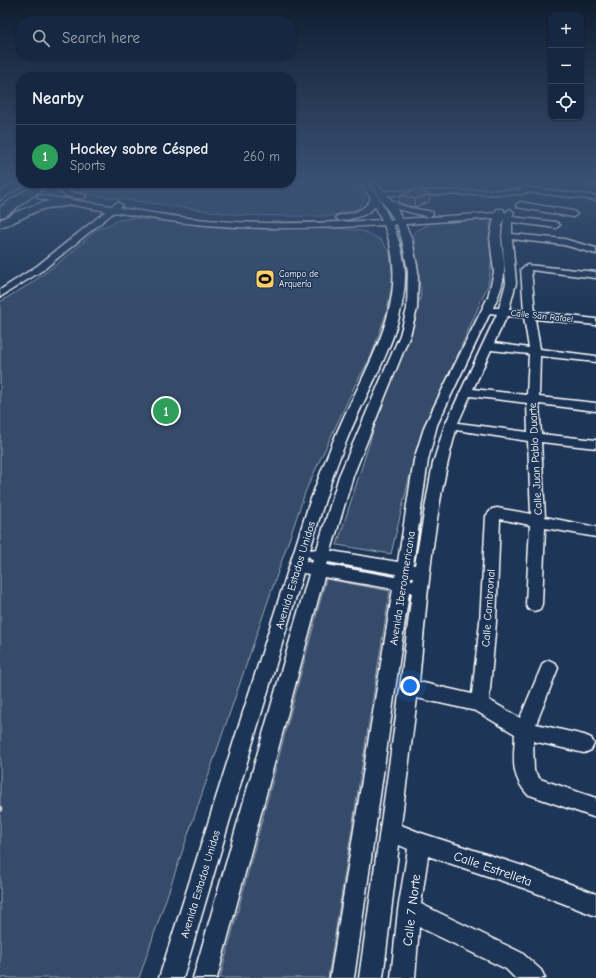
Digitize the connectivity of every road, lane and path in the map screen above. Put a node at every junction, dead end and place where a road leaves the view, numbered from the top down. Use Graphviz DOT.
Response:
graph roads {
  1 [pos="82,227"];
  2 [pos="83,227"];
  3 [pos="393,227"];
  4 [pos="414,227"];
  5 [pos="484,227"];
  6 [pos="497,227"];
  7 [pos="493,232"];
  8 [pos="596,240"];
  9 [pos="402,242"];
  10 [pos="595,253"];
  11 [pos="596,275"];
  12 [pos="0,287"];
  13 [pos="0,294"];
  14 [pos="495,311"];
  15 [pos="529,314"];
  16 [pos="596,322"];
  17 [pos="488,346"];
  18 [pos="535,351"];
  19 [pos="596,359"];
  20 [pos="466,392"];
  21 [pos="533,399"];
  22 [pos="596,407"];
  23 [pos="451,426"];
  24 [pos="534,436"];
  25 [pos="596,444"];
  26 [pos="538,520"];
  27 [pos="596,532"];
  28 [pos="300,559"];
  29 [pos="320,563"];
  30 [pos="403,577"];
  31 [pos="421,580"];
  32 [pos="534,604"];
  33 [pos="549,668"];
  34 [pos="409,688"];
  35 [pos="480,704"];
  36 [pos="524,730"];
  37 [pos="584,744"];
  38 [pos="596,808"];
  39 [pos="390,830"];
  40 [pos="419,843"];
  41 [pos="596,905"];
  42 [pos="409,910"];
  43 [pos="171,978"];
  44 [pos="205,978"];
  45 [pos="342,978"];
  46 [pos="371,978"];
  47 [pos="403,978"];
  48 [pos="533,978"];
  1 -- 12 [label="street"];
  2 -- 13 [label="street"];
  3 -- 9 [label="street, Avenida Estados Unidos"];
  4 -- 9 [label="street"];
  5 -- 7 [label="street"];
  6 -- 7 [label="street, Avenida Iberoamericana"];
  7 -- 10 [label="street"];
  7 -- 14 [label="street, Avenida Iberoamericana"];
  8 -- 10 [label="street"];
  9 -- 28 [label="street, Avenida Estados Unidos"];
  9 -- 29 [label="street, Avenida Estados Unidos"];
  11 -- 15 [label="street, Calle Juan Pablo Duarte"];
  14 -- 15 [label="street, Calle San Rafael"];
  14 -- 17 [label="street, Avenida Iberoamericana"];
  14 -- 30 [label="street, Avenida Iberoamericana"];
  15 -- 16 [label="street, Calle San Rafael"];
  15 -- 18 [label="street, Calle Juan Pablo Duarte"];
  17 -- 18 [label="street"];
  17 -- 20 [label="street, Avenida Iberoamericana"];
  18 -- 19 [label="street"];
  18 -- 21 [label="street, Calle Juan Pablo Duarte"];
  20 -- 21 [label="street"];
  20 -- 23 [label="street, Avenida Iberoamericana"];
  21 -- 22 [label="street"];
  21 -- 24 [label="street, Calle Juan Pablo Duarte"];
  23 -- 24 [label="street"];
  23 -- 31 [label="street, Avenida Iberoamericana"];
  24 -- 25 [label="street"];
  24 -- 26 [label="street, Calle Juan Pablo Duarte"];
  26 -- 27 [label="street"];
  26 -- 32 [label="street, Calle Juan Pablo Duarte"];
  26 -- 35 [label="street, Calle Cambronal"];
  28 -- 29 [label="street"];
  28 -- 43 [label="street, Avenida Estados Unidos"];
  29 -- 30 [label="street"];
  29 -- 44 [label="street, Avenida Estados Unidos"];
  30 -- 31 [label="street"];
  30 -- 45 [label="street, Avenida Iberoamericana"];
  31 -- 34 [label="street, Avenida Iberoamericana"];
  33 -- 36 [label="street"];
  34 -- 35 [label="street"];
  34 -- 39 [label="street, Avenida Iberoamericana"];
  35 -- 36 [label="street"];
  36 -- 37 [label="street"];
  36 -- 38 [label="street"];
  39 -- 40 [label="street, Calle Estrelleta"];
  39 -- 46 [label="street, Avenida Iberoamericana"];
  40 -- 41 [label="street, Calle Estrelleta"];
  40 -- 42 [label="street, Calle 7 Norte"];
  42 -- 47 [label="street, Calle 7 Norte"];
  42 -- 48 [label="street"];
}
